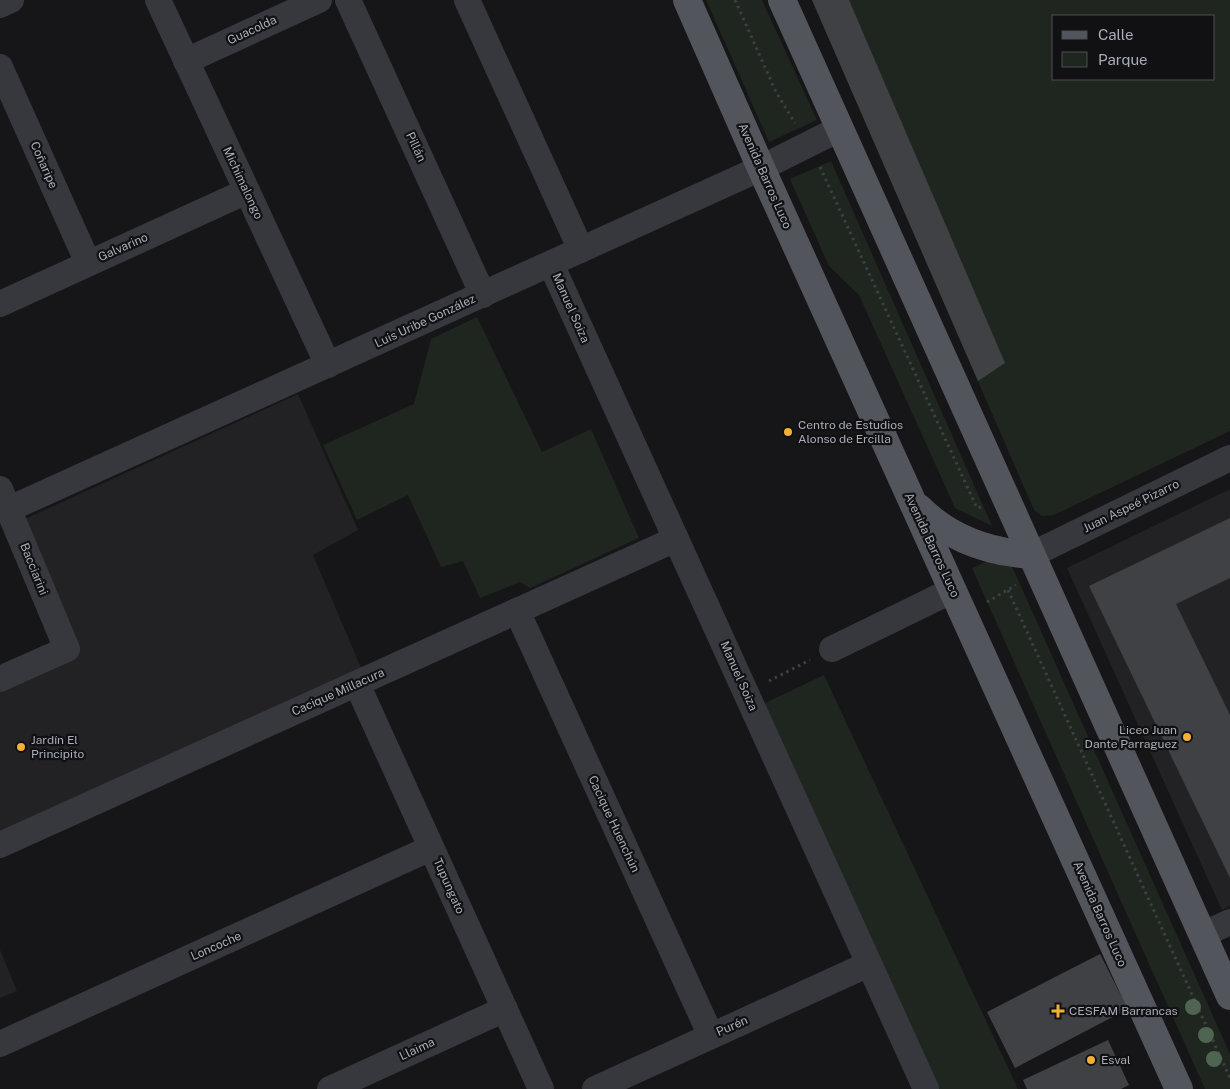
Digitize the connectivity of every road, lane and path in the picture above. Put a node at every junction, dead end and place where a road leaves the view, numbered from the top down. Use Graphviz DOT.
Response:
graph roads {
  1 [pos="11,0"];
  2 [pos="158,0"];
  3 [pos="318,0"];
  4 [pos="348,0"];
  5 [pos="466,0"];
  6 [pos="687,0"];
  7 [pos="735,0"];
  8 [pos="782,0"];
  9 [pos="0,5"];
  10 [pos="186,60"];
  11 [pos="0,67"];
  12 [pos="839,128"];
  13 [pos="809,144"];
  14 [pos="761,168"];
  15 [pos="247,191"];
  16 [pos="581,250"];
  17 [pos="88,263"];
  18 [pos="551,264"];
  19 [pos="483,295"];
  20 [pos="0,304"];
  21 [pos="328,365"];
  22 [pos="1230,458"];
  23 [pos="4,499"];
  24 [pos="913,502"];
  25 [pos="1007,502"];
  26 [pos="676,539"];
  27 [pos="1035,564"];
  28 [pos="953,590"];
  29 [pos="1008,590"];
  30 [pos="517,611"];
  31 [pos="964,615"];
  32 [pos="832,649"];
  33 [pos="0,679"];
  34 [pos="357,684"];
  35 [pos="746,693"];
  36 [pos="0,845"];
  37 [pos="431,848"];
  38 [pos="1230,922"];
  39 [pos="1202,935"];
  40 [pos="869,964"];
  41 [pos="1230,996"];
  42 [pos="505,1009"];
  43 [pos="711,1036"];
  44 [pos="0,1044"];
  45 [pos="1230,1078"];
  46 [pos="340,1087"];
  47 [pos="541,1089"];
  48 [pos="595,1089"];
  49 [pos="926,1089"];
  50 [pos="1179,1089"];
  1 -- 9 [label="street"];
  2 -- 10 [label="street, Michimalongo"];
  3 -- 10 [label="street, Guacolda"];
  4 -- 19 [label="street, Pillán"];
  5 -- 16 [label="street"];
  6 -- 14 [label="main road, Avenida Barros Luco"];
  7 -- 13 [label="path"];
  8 -- 12 [label="main road"];
  10 -- 15 [label="street, Michimalongo"];
  11 -- 17 [label="street, Coñaripe"];
  12 -- 13 [label="street, Luis Uribe González"];
  12 -- 25 [label="main road"];
  13 -- 14 [label="street, Luis Uribe González"];
  13 -- 25 [label="path"];
  14 -- 16 [label="street, Luis Uribe González"];
  14 -- 24 [label="main road, Avenida Barros Luco"];
  15 -- 17 [label="street, Galvarino"];
  15 -- 21 [label="street, Michimalongo"];
  16 -- 18 [label="street, Luis Uribe González"];
  17 -- 20 [label="street, Galvarino"];
  18 -- 19 [label="street, Luis Uribe González"];
  18 -- 26 [label="street, Manuel Soiza"];
  19 -- 21 [label="street, Luis Uribe González"];
  21 -- 23 [label="street, Luis Uribe González"];
  22 -- 27 [label="street, Juan Aspeé Pizarro"];
  23 -- 33 [label="street, Bacciarini"];
  24 -- 27 [label="main road"];
  24 -- 28 [label="main road, Avenida Barros Luco"];
  25 -- 27 [label="main road"];
  26 -- 30 [label="street, Cacique Millacura"];
  26 -- 35 [label="street, Manuel Soiza"];
  27 -- 29 [label="path"];
  27 -- 39 [label="main road"];
  28 -- 31 [label="main road, Avenida Barros Luco"];
  28 -- 32 [label="street"];
  29 -- 31 [label="path"];
  29 -- 45 [label="path"];
  30 -- 34 [label="street, Cacique Millacura"];
  30 -- 43 [label="street, Cacique Huenchún"];
  31 -- 50 [label="main road, Avenida Barros Luco"];
  32 -- 35 [label="path"];
  34 -- 36 [label="street, Cacique Millacura"];
  34 -- 37 [label="street, Tupungato"];
  35 -- 40 [label="street, Manuel Soiza"];
  37 -- 42 [label="street, Tupungato"];
  37 -- 44 [label="street, Loncoche"];
  38 -- 39 [label="street"];
  39 -- 41 [label="main road"];
  40 -- 43 [label="street, Purén"];
  40 -- 49 [label="street, Manuel Soiza"];
  42 -- 46 [label="street, Llaima"];
  42 -- 47 [label="street, Tupungato"];
  43 -- 48 [label="street, Purén"];
}
